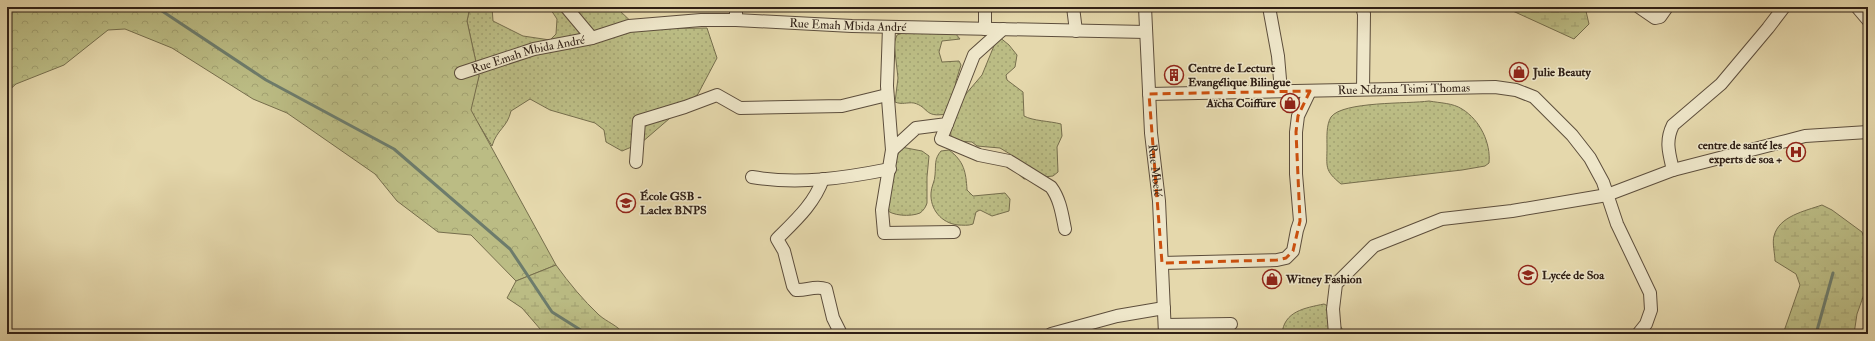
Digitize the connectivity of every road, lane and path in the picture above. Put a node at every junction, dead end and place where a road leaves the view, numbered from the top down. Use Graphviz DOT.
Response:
graph roads {
  1 [pos="566,7"];
  2 [pos="736,7"];
  3 [pos="985,7"];
  4 [pos="1073,7"];
  5 [pos="1145,7"];
  6 [pos="1269,7"];
  7 [pos="1362,7"];
  8 [pos="1639,7"];
  9 [pos="1667,7"];
  10 [pos="1784,7"];
  11 [pos="1857,7"];
  12 [pos="736,20"];
  13 [pos="1868,20"];
  14 [pos="889,27"];
  15 [pos="985,29"];
  16 [pos="1003,29"];
  17 [pos="1076,31"];
  18 [pos="1146,32"];
  19 [pos="592,38"];
  20 [pos="461,73"];
  21 [pos="1363,89"];
  22 [pos="1281,91"];
  23 [pos="1310,91"];
  24 [pos="1149,94"];
  25 [pos="887,95"];
  26 [pos="947,124"];
  27 [pos="1868,132"];
  28 [pos="892,150"];
  29 [pos="636,162"];
  30 [pos="890,169"];
  31 [pos="1673,170"];
  32 [pos="752,177"];
  33 [pos="823,179"];
  34 [pos="1607,195"];
  35 [pos="1065,229"];
  36 [pos="954,232"];
  37 [pos="1162,263"];
  38 [pos="1164,308"];
  39 [pos="1231,324"];
  40 [pos="1165,329"];
  41 [pos="841,334"];
  42 [pos="1051,334"];
  43 [pos="1335,334"];
  44 [pos="1638,334"];
  1 -- 19 [label="street"];
  2 -- 12 [label="street"];
  3 -- 15 [label="street"];
  4 -- 17 [label="street"];
  5 -- 18 [label="street, Rue Mbelé"];
  6 -- 22 [label="street"];
  7 -- 21 [label="street"];
  8 -- 9 [label="street"];
  10 -- 31 [label="street"];
  11 -- 13 [label="street"];
  12 -- 14 [label="street, Rue Emah Mbida André"];
  12 -- 19 [label="street, Rue Emah Mbida André"];
  14 -- 15 [label="street, Rue Emah Mbida André"];
  14 -- 25 [label="street"];
  15 -- 16 [label="street, Rue Emah Mbida André"];
  16 -- 17 [label="street, Rue Emah Mbida André"];
  16 -- 26 [label="street"];
  17 -- 18 [label="street, Rue Emah Mbida André"];
  18 -- 24 [label="street, Rue Mbelé"];
  19 -- 20 [label="street, Rue Emah Mbida André"];
  21 -- 23 [label="street, Rue Ndzana Tsimi Thomas"];
  21 -- 34 [label="street, Rue Ndzana Tsimi Thomas"];
  22 -- 23 [label="street, Rue Ndzana Tsimi Thomas"];
  22 -- 24 [label="street, Rue Ndzana Tsimi Thomas"];
  23 -- 37 [label="street"];
  24 -- 37 [label="street, Rue Mbelé"];
  25 -- 28 [label="street"];
  25 -- 29 [label="street"];
  26 -- 28 [label="street"];
  26 -- 35 [label="street"];
  27 -- 31 [label="street"];
  28 -- 30 [label="street"];
  30 -- 33 [label="street"];
  30 -- 36 [label="street"];
  31 -- 34 [label="street"];
  32 -- 33 [label="street"];
  33 -- 41 [label="street"];
  34 -- 43 [label="street"];
  34 -- 44 [label="street, Rue Ndzana Tsimi Thomas"];
  37 -- 38 [label="street, Rue Mbelé"];
  38 -- 40 [label="street, Rue Mbelé"];
  38 -- 42 [label="street"];
  39 -- 40 [label="street"];
}
